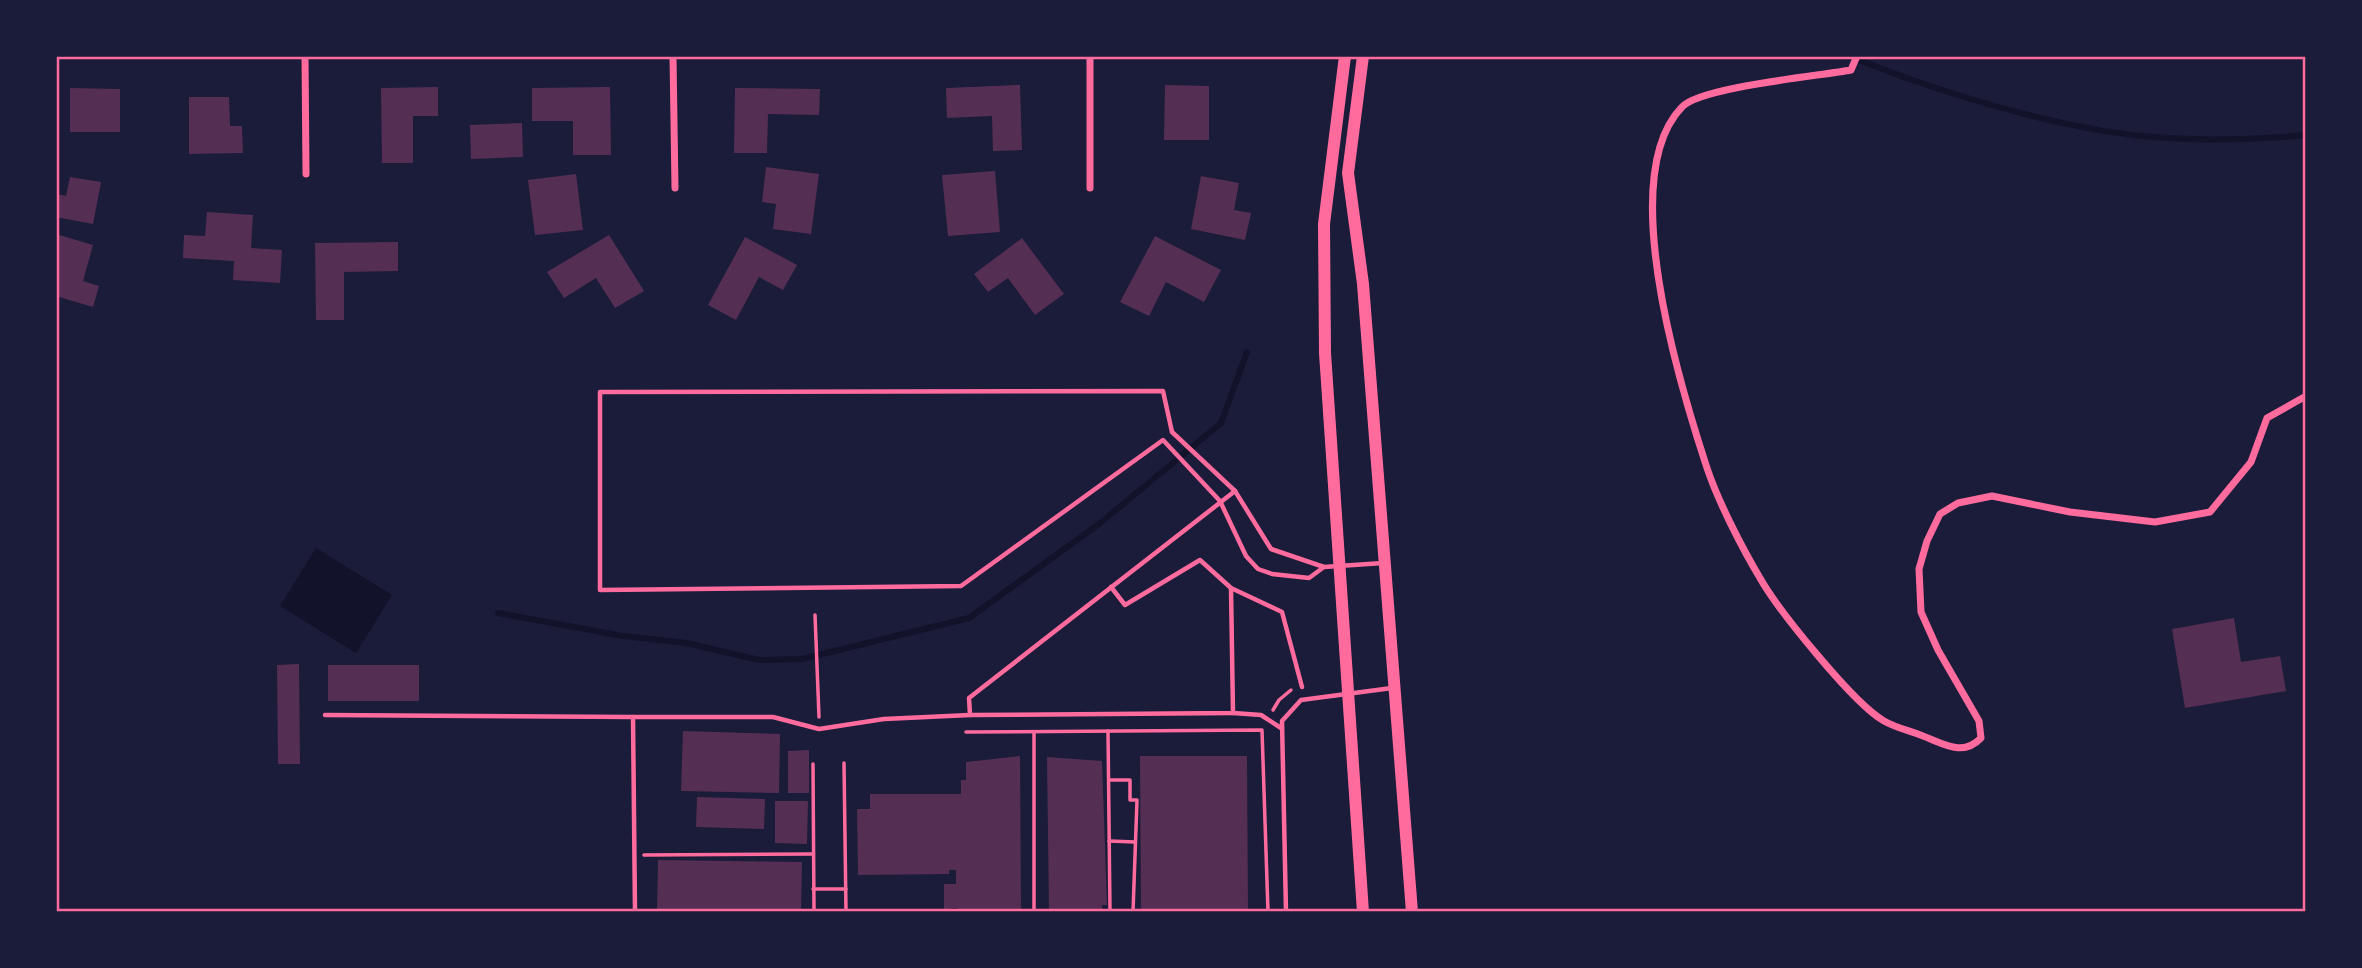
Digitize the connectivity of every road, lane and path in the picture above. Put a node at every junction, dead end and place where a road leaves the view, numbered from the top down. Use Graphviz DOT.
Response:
graph roads {
  1 [pos="305,56"];
  2 [pos="673,56"];
  3 [pos="1090,56"];
  4 [pos="1345,56"];
  5 [pos="1363,56"];
  6 [pos="1857,56"];
  7 [pos="306,174"];
  8 [pos="675,188"];
  9 [pos="1090,188"];
  10 [pos="2306,396"];
  11 [pos="1235,491"];
  12 [pos="1220,501"];
  13 [pos="1383,563"];
  14 [pos="1340,566"];
  15 [pos="1324,567"];
  16 [pos="1111,587"];
  17 [pos="1231,588"];
  18 [pos="815,615"];
  19 [pos="1303,688"];
  20 [pos="1392,688"];
  21 [pos="1348,694"];
  22 [pos="1233,713"];
  23 [pos="325,715"];
  24 [pos="970,715"];
  25 [pos="633,717"];
  26 [pos="820,729"];
  27 [pos="1282,729"];
  28 [pos="1108,731"];
  29 [pos="966,732"];
  30 [pos="1034,732"];
  31 [pos="844,763"];
  32 [pos="813,764"];
  33 [pos="1108,780"];
  34 [pos="1109,841"];
  35 [pos="1135,842"];
  36 [pos="813,854"];
  37 [pos="634,855"];
  38 [pos="813,889"];
  39 [pos="846,889"];
  40 [pos="635,912"];
  41 [pos="814,912"];
  42 [pos="846,912"];
  43 [pos="1034,912"];
  44 [pos="1110,912"];
  45 [pos="1133,912"];
  46 [pos="1268,912"];
  47 [pos="1286,912"];
  48 [pos="1363,912"];
  49 [pos="1412,912"];
  1 -- 7 [label="street"];
  2 -- 8 [label="street"];
  3 -- 9 [label="street"];
  4 -- 14 [label="main road"];
  5 -- 13 [label="main road"];
  6 -- 10 [label="street"];
  11 -- 12 [label="lane"];
  11 -- 12 [label="lane"];
  11 -- 15 [label="lane"];
  12 -- 15 [label="lane"];
  12 -- 16 [label="lane"];
  13 -- 14 [label="lane"];
  13 -- 20 [label="main road"];
  14 -- 15 [label="lane"];
  14 -- 21 [label="main road"];
  16 -- 17 [label="lane"];
  16 -- 24 [label="lane"];
  17 -- 19 [label="lane"];
  17 -- 22 [label="lane"];
  18 -- 26 [label="path"];
  20 -- 21 [label="lane"];
  20 -- 49 [label="main road"];
  21 -- 27 [label="lane"];
  21 -- 48 [label="main road"];
  22 -- 24 [label="lane"];
  22 -- 27 [label="lane"];
  23 -- 25 [label="lane"];
  24 -- 26 [label="lane"];
  25 -- 26 [label="lane"];
  25 -- 37 [label="lane"];
  27 -- 47 [label="lane"];
  28 -- 30 [label="path"];
  28 -- 33 [label="path"];
  28 -- 46 [label="path"];
  29 -- 30 [label="path"];
  30 -- 43 [label="path"];
  31 -- 39 [label="path"];
  32 -- 36 [label="path"];
  33 -- 34 [label="path"];
  33 -- 35 [label="path"];
  34 -- 35 [label="path"];
  34 -- 44 [label="path"];
  35 -- 45 [label="path"];
  36 -- 37 [label="path"];
  36 -- 38 [label="path"];
  37 -- 40 [label="lane"];
  38 -- 39 [label="path"];
  38 -- 41 [label="path"];
  39 -- 42 [label="path"];
}
